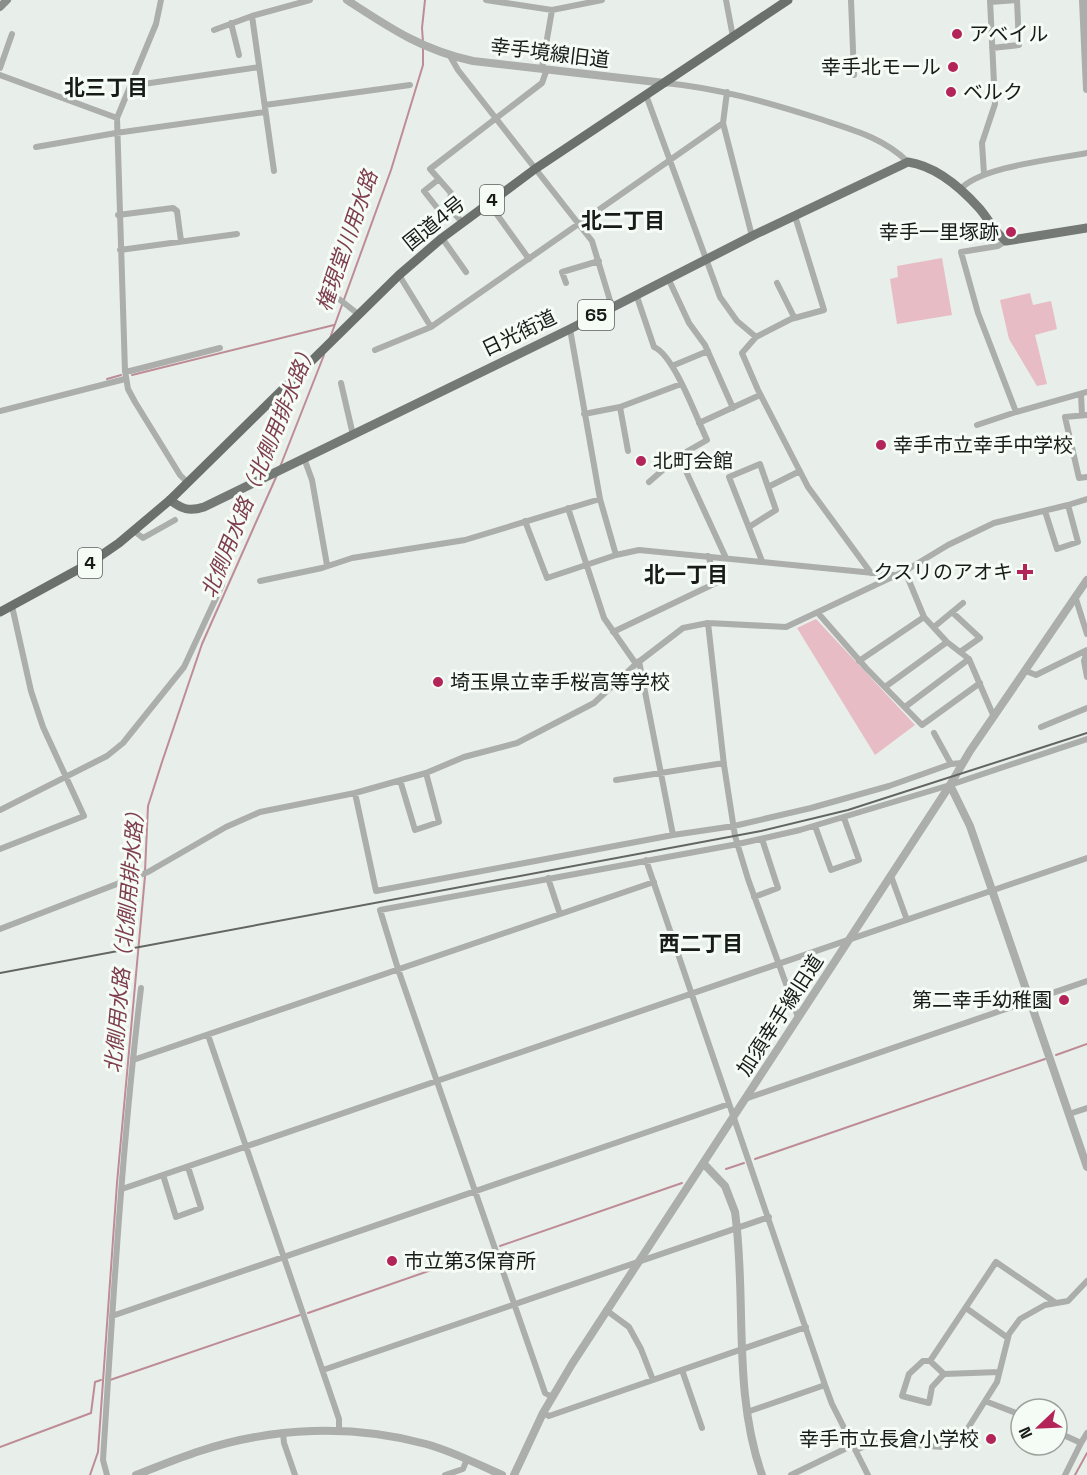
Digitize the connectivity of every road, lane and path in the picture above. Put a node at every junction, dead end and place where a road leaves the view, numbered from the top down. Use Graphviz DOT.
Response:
graph roads {
  1 [pos="7,0"];
  2 [pos="161,0"];
  3 [pos="310,0"];
  4 [pos="347,0"];
  5 [pos="486,0"];
  6 [pos="602,0"];
  7 [pos="726,0"];
  8 [pos="788,0"];
  9 [pos="851,0"];
  10 [pos="1083,0"];
  11 [pos="990,1"];
  12 [pos="0,7"];
  13 [pos="552,10"];
  14 [pos="252,16"];
  15 [pos="231,23"];
  16 [pos="214,30"];
  17 [pos="12,34"];
  18 [pos="733,37"];
  19 [pos="992,48"];
  20 [pos="239,55"];
  21 [pos="450,56"];
  22 [pos="259,67"];
  23 [pos="0,68"];
  24 [pos="545,69"];
  25 [pos="0,75"];
  26 [pos="854,75"];
  27 [pos="665,83"];
  28 [pos="410,85"];
  29 [pos="130,86"];
  30 [pos="1087,89"];
  31 [pos="727,92"];
  32 [pos="646,95"];
  33 [pos="265,109"];
  34 [pos="117,118"];
  35 [pos="496,119"];
  36 [pos="723,123"];
  37 [pos="116,133"];
  38 [pos="36,147"];
  39 [pos="1087,153"];
  40 [pos="669,159"];
  41 [pos="908,162"];
  42 [pos="535,169"];
  43 [pos="274,171"];
  44 [pos="984,174"];
  45 [pos="439,179"];
  46 [pos="960,190"];
  47 [pos="488,202"];
  48 [pos="449,208"];
  49 [pos="118,215"];
  50 [pos="795,216"];
  51 [pos="462,222"];
  52 [pos="579,224"];
  53 [pos="1087,228"];
  54 [pos="237,234"];
  55 [pos="752,236"];
  56 [pos="442,238"];
  57 [pos="181,241"];
  58 [pos="1006,241"];
  59 [pos="120,250"];
  60 [pos="529,259"];
  61 [pos="705,259"];
  62 [pos="599,261"];
  63 [pos="466,272"];
  64 [pos="399,275"];
  65 [pos="668,278"];
  66 [pos="777,283"];
  67 [pos="566,284"];
  68 [pos="636,294"];
  69 [pos="339,299"];
  70 [pos="612,307"];
  71 [pos="358,314"];
  72 [pos="794,317"];
  73 [pos="431,327"];
  74 [pos="570,329"];
  75 [pos="756,337"];
  76 [pos="220,348"];
  77 [pos="375,350"];
  78 [pos="708,351"];
  79 [pos="672,366"];
  80 [pos="125,371"];
  81 [pos="125,379"];
  82 [pos="340,383"];
  83 [pos="681,384"];
  84 [pos="1084,393"];
  85 [pos="760,395"];
  86 [pos="620,407"];
  87 [pos="733,408"];
  88 [pos="0,411"];
  89 [pos="1016,412"];
  90 [pos="584,414"];
  91 [pos="1084,415"];
  92 [pos="699,423"];
  93 [pos="977,425"];
  94 [pos="353,435"];
  95 [pos="628,451"];
  96 [pos="679,456"];
  97 [pos="304,458"];
  98 [pos="800,471"];
  99 [pos="1087,477"];
  100 [pos="187,482"];
  101 [pos="649,482"];
  102 [pos="768,487"];
  103 [pos="600,499"];
  104 [pos="1087,499"];
  105 [pos="170,500"];
  106 [pos="1068,506"];
  107 [pos="568,508"];
  108 [pos="1045,511"];
  109 [pos="175,520"];
  110 [pos="525,521"];
  111 [pos="749,527"];
  112 [pos="134,531"];
  113 [pos="616,555"];
  114 [pos="708,556"];
  115 [pos="726,558"];
  116 [pos="762,561"];
  117 [pos="327,565"];
  118 [pos="586,565"];
  119 [pos="905,571"];
  120 [pos="871,573"];
  121 [pos="894,575"];
  122 [pos="1087,580"];
  123 [pos="260,581"];
  124 [pos="222,585"];
  125 [pos="1075,596"];
  126 [pos="963,603"];
  127 [pos="12,606"];
  128 [pos="0,612"];
  129 [pos="952,612"];
  130 [pos="818,613"];
  131 [pos="924,616"];
  132 [pos="708,623"];
  133 [pos="934,627"];
  134 [pos="613,632"];
  135 [pos="1087,634"];
  136 [pos="947,642"];
  137 [pos="1087,651"];
  138 [pos="960,652"];
  139 [pos="969,658"];
  140 [pos="860,661"];
  141 [pos="638,663"];
  142 [pos="1026,670"];
  143 [pos="1087,676"];
  144 [pos="980,683"];
  145 [pos="885,687"];
  146 [pos="905,707"];
  147 [pos="1087,708"];
  148 [pos="994,717"];
  149 [pos="1041,727"];
  150 [pos="934,733"];
  151 [pos="1087,739"];
  152 [pos="724,763"];
  153 [pos="962,763"];
  154 [pos="951,764"];
  155 [pos="662,772"];
  156 [pos="426,773"];
  157 [pos="65,777"];
  158 [pos="400,780"];
  159 [pos="616,780"];
  160 [pos="950,785"];
  161 [pos="355,793"];
  162 [pos="0,810"];
  163 [pos="844,818"];
  164 [pos="734,826"];
  165 [pos="815,826"];
  166 [pos="673,836"];
  167 [pos="762,838"];
  168 [pos="738,844"];
  169 [pos="0,849"];
  170 [pos="1087,858"];
  171 [pos="646,860"];
  172 [pos="891,876"];
  173 [pos="548,878"];
  174 [pos="654,882"];
  175 [pos="991,891"];
  176 [pos="754,897"];
  177 [pos="560,914"];
  178 [pos="907,920"];
  179 [pos="0,929"];
  180 [pos="848,940"];
  181 [pos="780,963"];
  182 [pos="398,969"];
  183 [pos="1087,981"];
  184 [pos="141,988"];
  185 [pos="692,993"];
  186 [pos="1030,1000"];
  187 [pos="798,1017"];
  188 [pos="208,1035"];
  189 [pos="133,1058"];
  190 [pos="437,1081"];
  191 [pos="745,1099"];
  192 [pos="729,1104"];
  193 [pos="1087,1108"];
  194 [pos="1069,1114"];
  195 [pos="734,1119"];
  196 [pos="246,1147"];
  197 [pos="704,1164"];
  198 [pos="188,1167"];
  199 [pos="1087,1167"];
  200 [pos="163,1175"];
  201 [pos="122,1189"];
  202 [pos="475,1192"];
  203 [pos="769,1217"];
  204 [pos="737,1227"];
  205 [pos="284,1257"];
  206 [pos="638,1262"];
  207 [pos="1087,1281"];
  208 [pos="1056,1303"];
  209 [pos="514,1306"];
  210 [pos="966,1308"];
  211 [pos="606,1310"];
  212 [pos="112,1316"];
  213 [pos="806,1327"];
  214 [pos="1008,1338"];
  215 [pos="742,1350"];
  216 [pos="930,1361"];
  217 [pos="323,1370"];
  218 [pos="682,1370"];
  219 [pos="999,1372"];
  220 [pos="944,1374"];
  221 [pos="653,1380"];
  222 [pos="825,1385"];
  223 [pos="552,1397"];
  224 [pos="985,1401"];
  225 [pos="1009,1410"];
  226 [pos="747,1412"];
  227 [pos="543,1413"];
  228 [pos="702,1428"];
  229 [pos="339,1431"];
  230 [pos="283,1433"];
  231 [pos="1087,1433"];
  232 [pos="1069,1438"];
  233 [pos="1081,1443"];
  234 [pos="854,1447"];
  235 [pos="467,1459"];
  236 [pos="107,1475"];
  237 [pos="136,1475"];
  238 [pos="295,1475"];
  239 [pos="444,1475"];
  240 [pos="502,1475"];
  241 [pos="514,1475"];
  242 [pos="762,1475"];
  243 [pos="791,1475"];
  244 [pos="868,1475"];
  245 [pos="1065,1475"];
  1 -- 12 [label="main road"];
  2 -- 29 [label="street"];
  3 -- 14 [label="street"];
  4 -- 21 [label="street, 幸手境線旧道"];
  5 -- 13 [label="street"];
  6 -- 13 [label="street"];
  7 -- 18 [label="street"];
  8 -- 18 [label="highway, 国道4号 / 4"];
  9 -- 26 [label="street"];
  10 -- 30 [label="street"];
  11 -- 19 [label="street"];
  11 -- 19 [label="street"];
  13 -- 24 [label="street"];
  14 -- 15 [label="street"];
  14 -- 22 [label="street"];
  15 -- 16 [label="street"];
  15 -- 20 [label="street"];
  17 -- 23 [label="street"];
  18 -- 27 [label="highway, 国道4号 / 4"];
  19 -- 44 [label="street"];
  21 -- 24 [label="street, 幸手境線旧道"];
  21 -- 35 [label="street"];
  22 -- 29 [label="street"];
  22 -- 33 [label="street"];
  24 -- 27 [label="street, 幸手境線旧道"];
  24 -- 35 [label="street"];
  25 -- 34 [label="street"];
  27 -- 31 [label="street"];
  27 -- 32 [label="highway, 国道4号 / 4"];
  28 -- 33 [label="street"];
  29 -- 34 [label="street"];
  31 -- 36 [label="street"];
  31 -- 41 [label="street"];
  32 -- 40 [label="street"];
  32 -- 42 [label="highway, 国道4号 / 4"];
  33 -- 37 [label="street"];
  33 -- 43 [label="street"];
  34 -- 37 [label="street"];
  35 -- 42 [label="street"];
  35 -- 45 [label="street"];
  36 -- 40 [label="street"];
  36 -- 55 [label="street"];
  37 -- 38 [label="street"];
  37 -- 49 [label="street"];
  39 -- 44 [label="street"];
  40 -- 52 [label="street"];
  40 -- 61 [label="street"];
  41 -- 46 [label="main road"];
  41 -- 50 [label="main road, 日光街道 / 65"];
  42 -- 47 [label="highway, 国道4号 / 4"];
  42 -- 52 [label="street"];
  44 -- 46 [label="street"];
  45 -- 48 [label="street"];
  45 -- 48 [label="street"];
  46 -- 58 [label="main road"];
  47 -- 51 [label="highway, 国道4号 / 4"];
  47 -- 60 [label="street"];
  48 -- 51 [label="street"];
  49 -- 57 [label="street"];
  49 -- 59 [label="street"];
  50 -- 55 [label="main road, 日光街道 / 65"];
  50 -- 72 [label="street"];
  51 -- 56 [label="highway, 国道4号 / 4"];
  52 -- 60 [label="street"];
  52 -- 62 [label="street"];
  53 -- 58 [label="main road"];
  54 -- 57 [label="street"];
  55 -- 61 [label="main road, 日光街道 / 65"];
  56 -- 63 [label="street"];
  56 -- 64 [label="highway, 国道4号 / 4"];
  57 -- 59 [label="street"];
  58 -- 89 [label="street"];
  59 -- 80 [label="street"];
  60 -- 73 [label="street"];
  61 -- 65 [label="main road, 日光街道 / 65"];
  61 -- 75 [label="street"];
  62 -- 67 [label="street"];
  62 -- 70 [label="street"];
  64 -- 71 [label="highway, 国道4号 / 4"];
  64 -- 73 [label="street"];
  65 -- 68 [label="main road, 日光街道 / 65"];
  65 -- 78 [label="street"];
  66 -- 72 [label="street"];
  68 -- 70 [label="main road, 日光街道 / 65"];
  68 -- 79 [label="street"];
  69 -- 71 [label="street"];
  70 -- 74 [label="main road, 日光街道 / 65"];
  71 -- 100 [label="highway, 国道4号 / 4"];
  72 -- 75 [label="street"];
  73 -- 77 [label="street"];
  74 -- 90 [label="street"];
  74 -- 94 [label="main road, 日光街道 / 65"];
  75 -- 85 [label="street"];
  76 -- 80 [label="street"];
  78 -- 79 [label="street"];
  78 -- 87 [label="street"];
  79 -- 83 [label="street"];
  80 -- 81 [label="street"];
  81 -- 88 [label="street"];
  81 -- 100 [label="street"];
  82 -- 94 [label="street"];
  83 -- 86 [label="street"];
  83 -- 92 [label="street"];
  84 -- 89 [label="street"];
  84 -- 91 [label="street"];
  85 -- 87 [label="street"];
  85 -- 98 [label="street"];
  86 -- 90 [label="street"];
  86 -- 95 [label="street"];
  87 -- 92 [label="street"];
  89 -- 93 [label="street"];
  90 -- 103 [label="street"];
  91 -- 99 [label="street"];
  92 -- 96 [label="street"];
  94 -- 97 [label="main road, 日光街道 / 65"];
  96 -- 101 [label="street"];
  96 -- 115 [label="street"];
  97 -- 105 [label="main road, 日光街道 / 65"];
  97 -- 117 [label="street"];
  98 -- 102 [label="street"];
  98 -- 120 [label="street"];
  100 -- 105 [label="highway, 国道4号 / 4"];
  102 -- 111 [label="street"];
  102 -- 111 [label="street"];
  103 -- 107 [label="street"];
  103 -- 113 [label="street"];
  104 -- 106 [label="street"];
  105 -- 112 [label="highway, 4"];
  106 -- 108 [label="street"];
  106 -- 108 [label="street"];
  107 -- 110 [label="street"];
  107 -- 118 [label="street"];
  108 -- 119 [label="street"];
  109 -- 112 [label="street"];
  110 -- 117 [label="street"];
  110 -- 118 [label="street"];
  111 -- 116 [label="street"];
  112 -- 127 [label="highway, 4"];
  113 -- 114 [label="street"];
  113 -- 118 [label="street"];
  114 -- 115 [label="street"];
  114 -- 134 [label="street"];
  115 -- 116 [label="street"];
  116 -- 120 [label="street"];
  117 -- 123 [label="street"];
  118 -- 134 [label="street"];
  119 -- 121 [label="street"];
  119 -- 131 [label="street"];
  120 -- 121 [label="street"];
  121 -- 130 [label="street"];
  122 -- 125 [label="street, 加須幸手線旧道"];
  124 -- 157 [label="street"];
  125 -- 135 [label="street"];
  125 -- 142 [label="street, 加須幸手線旧道"];
  126 -- 129 [label="street"];
  127 -- 128 [label="highway, 4"];
  127 -- 157 [label="street"];
  129 -- 133 [label="street"];
  129 -- 138 [label="street"];
  130 -- 132 [label="street"];
  130 -- 140 [label="street"];
  131 -- 133 [label="street"];
  131 -- 140 [label="street"];
  132 -- 141 [label="street"];
  132 -- 152 [label="street"];
  133 -- 136 [label="street"];
  134 -- 141 [label="street"];
  136 -- 138 [label="street"];
  136 -- 145 [label="street"];
  137 -- 142 [label="street"];
  137 -- 143 [label="street"];
  138 -- 139 [label="street"];
  139 -- 144 [label="street"];
  139 -- 146 [label="street"];
  140 -- 145 [label="street"];
  141 -- 155 [label="street"];
  141 -- 156 [label="street"];
  142 -- 148 [label="street, 加須幸手線旧道"];
  144 -- 146 [label="street"];
  144 -- 148 [label="street"];
  145 -- 146 [label="street"];
  147 -- 149 [label="street"];
  148 -- 153 [label="street, 加須幸手線旧道"];
  150 -- 154 [label="street"];
  151 -- 160 [label="street"];
  152 -- 155 [label="street"];
  152 -- 164 [label="street"];
  153 -- 154 [label="street"];
  153 -- 160 [label="street, 加須幸手線旧道"];
  154 -- 164 [label="street"];
  155 -- 159 [label="street"];
  155 -- 166 [label="street"];
  156 -- 158 [label="street"];
  156 -- 158 [label="street"];
  157 -- 162 [label="street"];
  157 -- 169 [label="street"];
  158 -- 161 [label="street"];
  160 -- 163 [label="street"];
  160 -- 172 [label="street, 加須幸手線旧道"];
  160 -- 175 [label="street"];
  161 -- 166 [label="street"];
  161 -- 179 [label="street"];
  163 -- 165 [label="street"];
  163 -- 165 [label="street"];
  164 -- 166 [label="street"];
  164 -- 168 [label="street"];
  165 -- 167 [label="street"];
  167 -- 168 [label="street"];
  167 -- 176 [label="street"];
  168 -- 171 [label="street"];
  168 -- 176 [label="street"];
  170 -- 175 [label="street"];
  171 -- 173 [label="street"];
  171 -- 174 [label="street"];
  172 -- 178 [label="street"];
  172 -- 180 [label="street, 加須幸手線旧道"];
  173 -- 177 [label="street"];
  173 -- 182 [label="street"];
  174 -- 177 [label="street"];
  174 -- 185 [label="street"];
  175 -- 178 [label="street"];
  175 -- 186 [label="street"];
  176 -- 181 [label="street"];
  177 -- 182 [label="street"];
  178 -- 180 [label="street"];
  180 -- 181 [label="street"];
  180 -- 187 [label="street, 加須幸手線旧道"];
  181 -- 185 [label="street"];
  181 -- 187 [label="street"];
  182 -- 188 [label="street"];
  182 -- 190 [label="street"];
  183 -- 186 [label="street"];
  184 -- 189 [label="street"];
  185 -- 190 [label="street"];
  185 -- 192 [label="street"];
  186 -- 191 [label="street"];
  186 -- 194 [label="street"];
  187 -- 191 [label="street, 加須幸手線旧道"];
  188 -- 189 [label="street"];
  188 -- 196 [label="street"];
  189 -- 201 [label="street"];
  190 -- 196 [label="street"];
  190 -- 202 [label="street"];
  191 -- 195 [label="street, 加須幸手線旧道"];
  192 -- 195 [label="street"];
  192 -- 202 [label="street"];
  193 -- 194 [label="street"];
  194 -- 199 [label="street"];
  195 -- 197 [label="street, 加須幸手線旧道"];
  195 -- 203 [label="street"];
  196 -- 198 [label="street"];
  196 -- 205 [label="street"];
  197 -- 204 [label="street"];
  197 -- 206 [label="street, 加須幸手線旧道"];
  198 -- 200 [label="street"];
  198 -- 200 [label="street"];
  200 -- 201 [label="street"];
  201 -- 212 [label="street"];
  202 -- 205 [label="street"];
  202 -- 209 [label="street"];
  203 -- 204 [label="street"];
  203 -- 213 [label="street"];
  204 -- 206 [label="street"];
  204 -- 215 [label="street"];
  205 -- 212 [label="street"];
  205 -- 217 [label="street"];
  206 -- 209 [label="street"];
  206 -- 211 [label="street, 加須幸手線旧道"];
  207 -- 208 [label="street"];
  208 -- 210 [label="street"];
  208 -- 214 [label="street"];
  209 -- 217 [label="street"];
  209 -- 223 [label="street"];
  210 -- 214 [label="street"];
  210 -- 216 [label="street"];
  211 -- 221 [label="street"];
  211 -- 223 [label="street, 加須幸手線旧道"];
  212 -- 236 [label="street"];
  213 -- 215 [label="street"];
  213 -- 222 [label="street"];
  214 -- 219 [label="street"];
  215 -- 218 [label="street"];
  215 -- 226 [label="street"];
  216 -- 220 [label="street"];
  216 -- 220 [label="street"];
  217 -- 229 [label="street"];
  218 -- 221 [label="street"];
  218 -- 228 [label="street"];
  219 -- 220 [label="street"];
  219 -- 224 [label="street"];
  221 -- 227 [label="street"];
  222 -- 226 [label="street"];
  222 -- 234 [label="street"];
  223 -- 227 [label="street, 加須幸手線旧道"];
  224 -- 225 [label="street"];
  224 -- 234 [label="street"];
  226 -- 242 [label="street"];
  227 -- 241 [label="street, 加須幸手線旧道"];
  229 -- 230 [label="street"];
  229 -- 235 [label="street"];
  230 -- 237 [label="street"];
  230 -- 238 [label="street"];
  231 -- 233 [label="street"];
  232 -- 233 [label="street"];
  233 -- 245 [label="street"];
  234 -- 243 [label="street"];
  234 -- 244 [label="street"];
  235 -- 239 [label="street"];
  235 -- 240 [label="street"];
}
